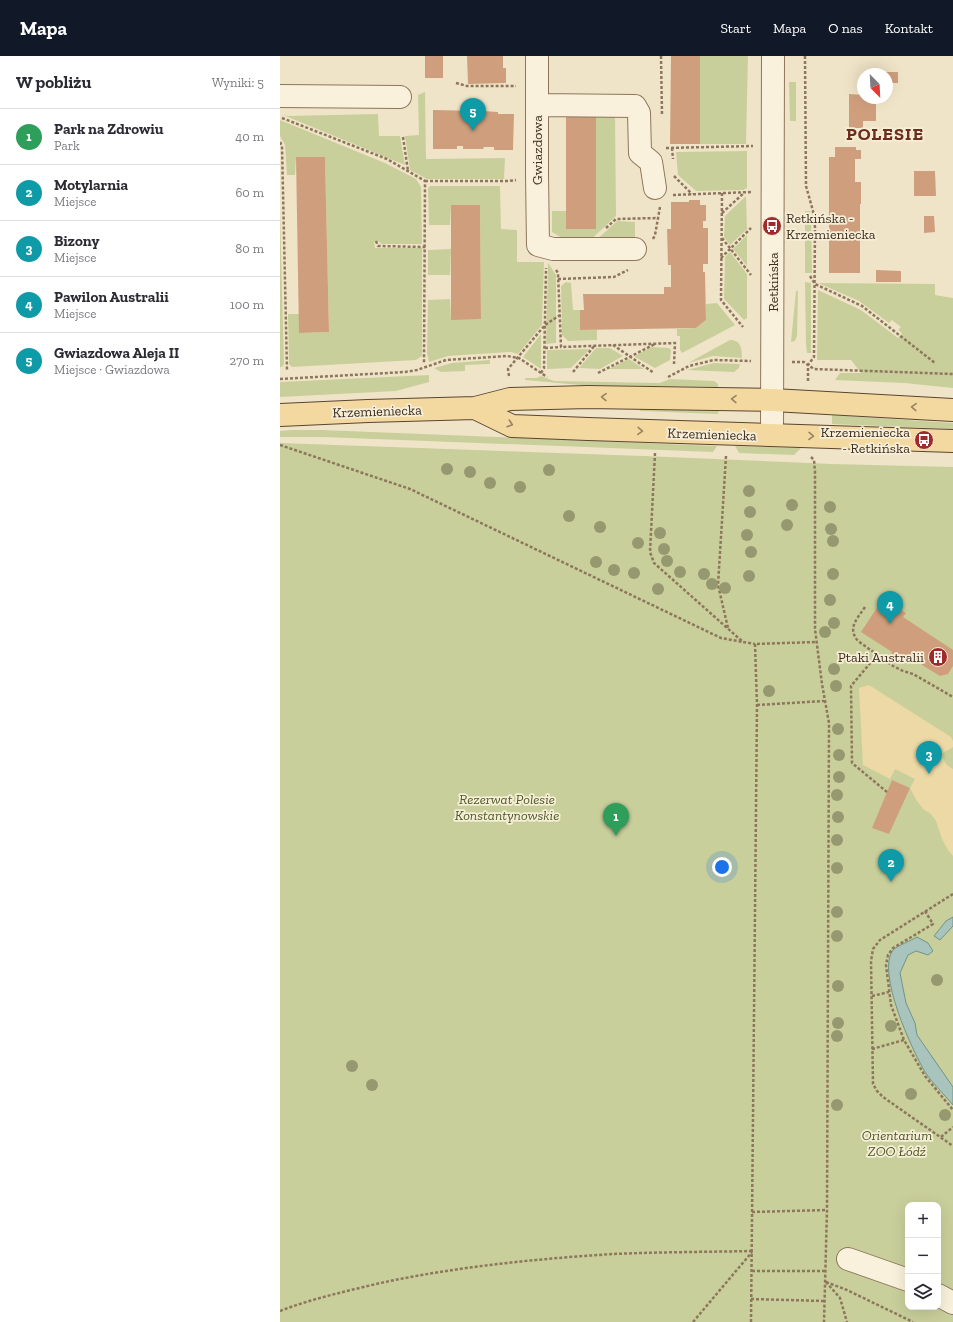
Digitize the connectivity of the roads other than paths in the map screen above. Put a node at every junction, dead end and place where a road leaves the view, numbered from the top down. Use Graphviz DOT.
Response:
graph roads {
  1 [pos="537,56"];
  2 [pos="773,56"];
  3 [pos="280,96"];
  4 [pos="400,97"];
  5 [pos="537,105"];
  6 [pos="655,188"];
  7 [pos="635,249"];
  8 [pos="773,400"];
  9 [pos="475,408"];
  10 [pos="953,410"];
  11 [pos="280,416"];
  12 [pos="772,435"];
  13 [pos="953,441"];
  14 [pos="848,1259"];
  15 [pos="905,1279"];
  16 [pos="941,1297"];
  17 [pos="953,1303"];
  1 -- 5 [label="street, Gwiazdowa"];
  2 -- 8 [label="street, Retkińska"];
  3 -- 4 [label="street"];
  5 -- 6 [label="street"];
  5 -- 7 [label="street, Gwiazdowa"];
  8 -- 9 [label="main road, Krzemieniecka, one-way"];
  10 -- 8 [label="main road, Krzemieniecka, one-way"];
  8 -- 12 [label="street, Retkińska"];
  9 -- 11 [label="main road, Krzemieniecka"];
  9 -- 12 [label="main road, Krzemieniecka, one-way"];
  12 -- 13 [label="main road, Krzemieniecka, one-way"];
  14 -- 15 [label="street"];
  16 -- 17 [label="street"];
}
